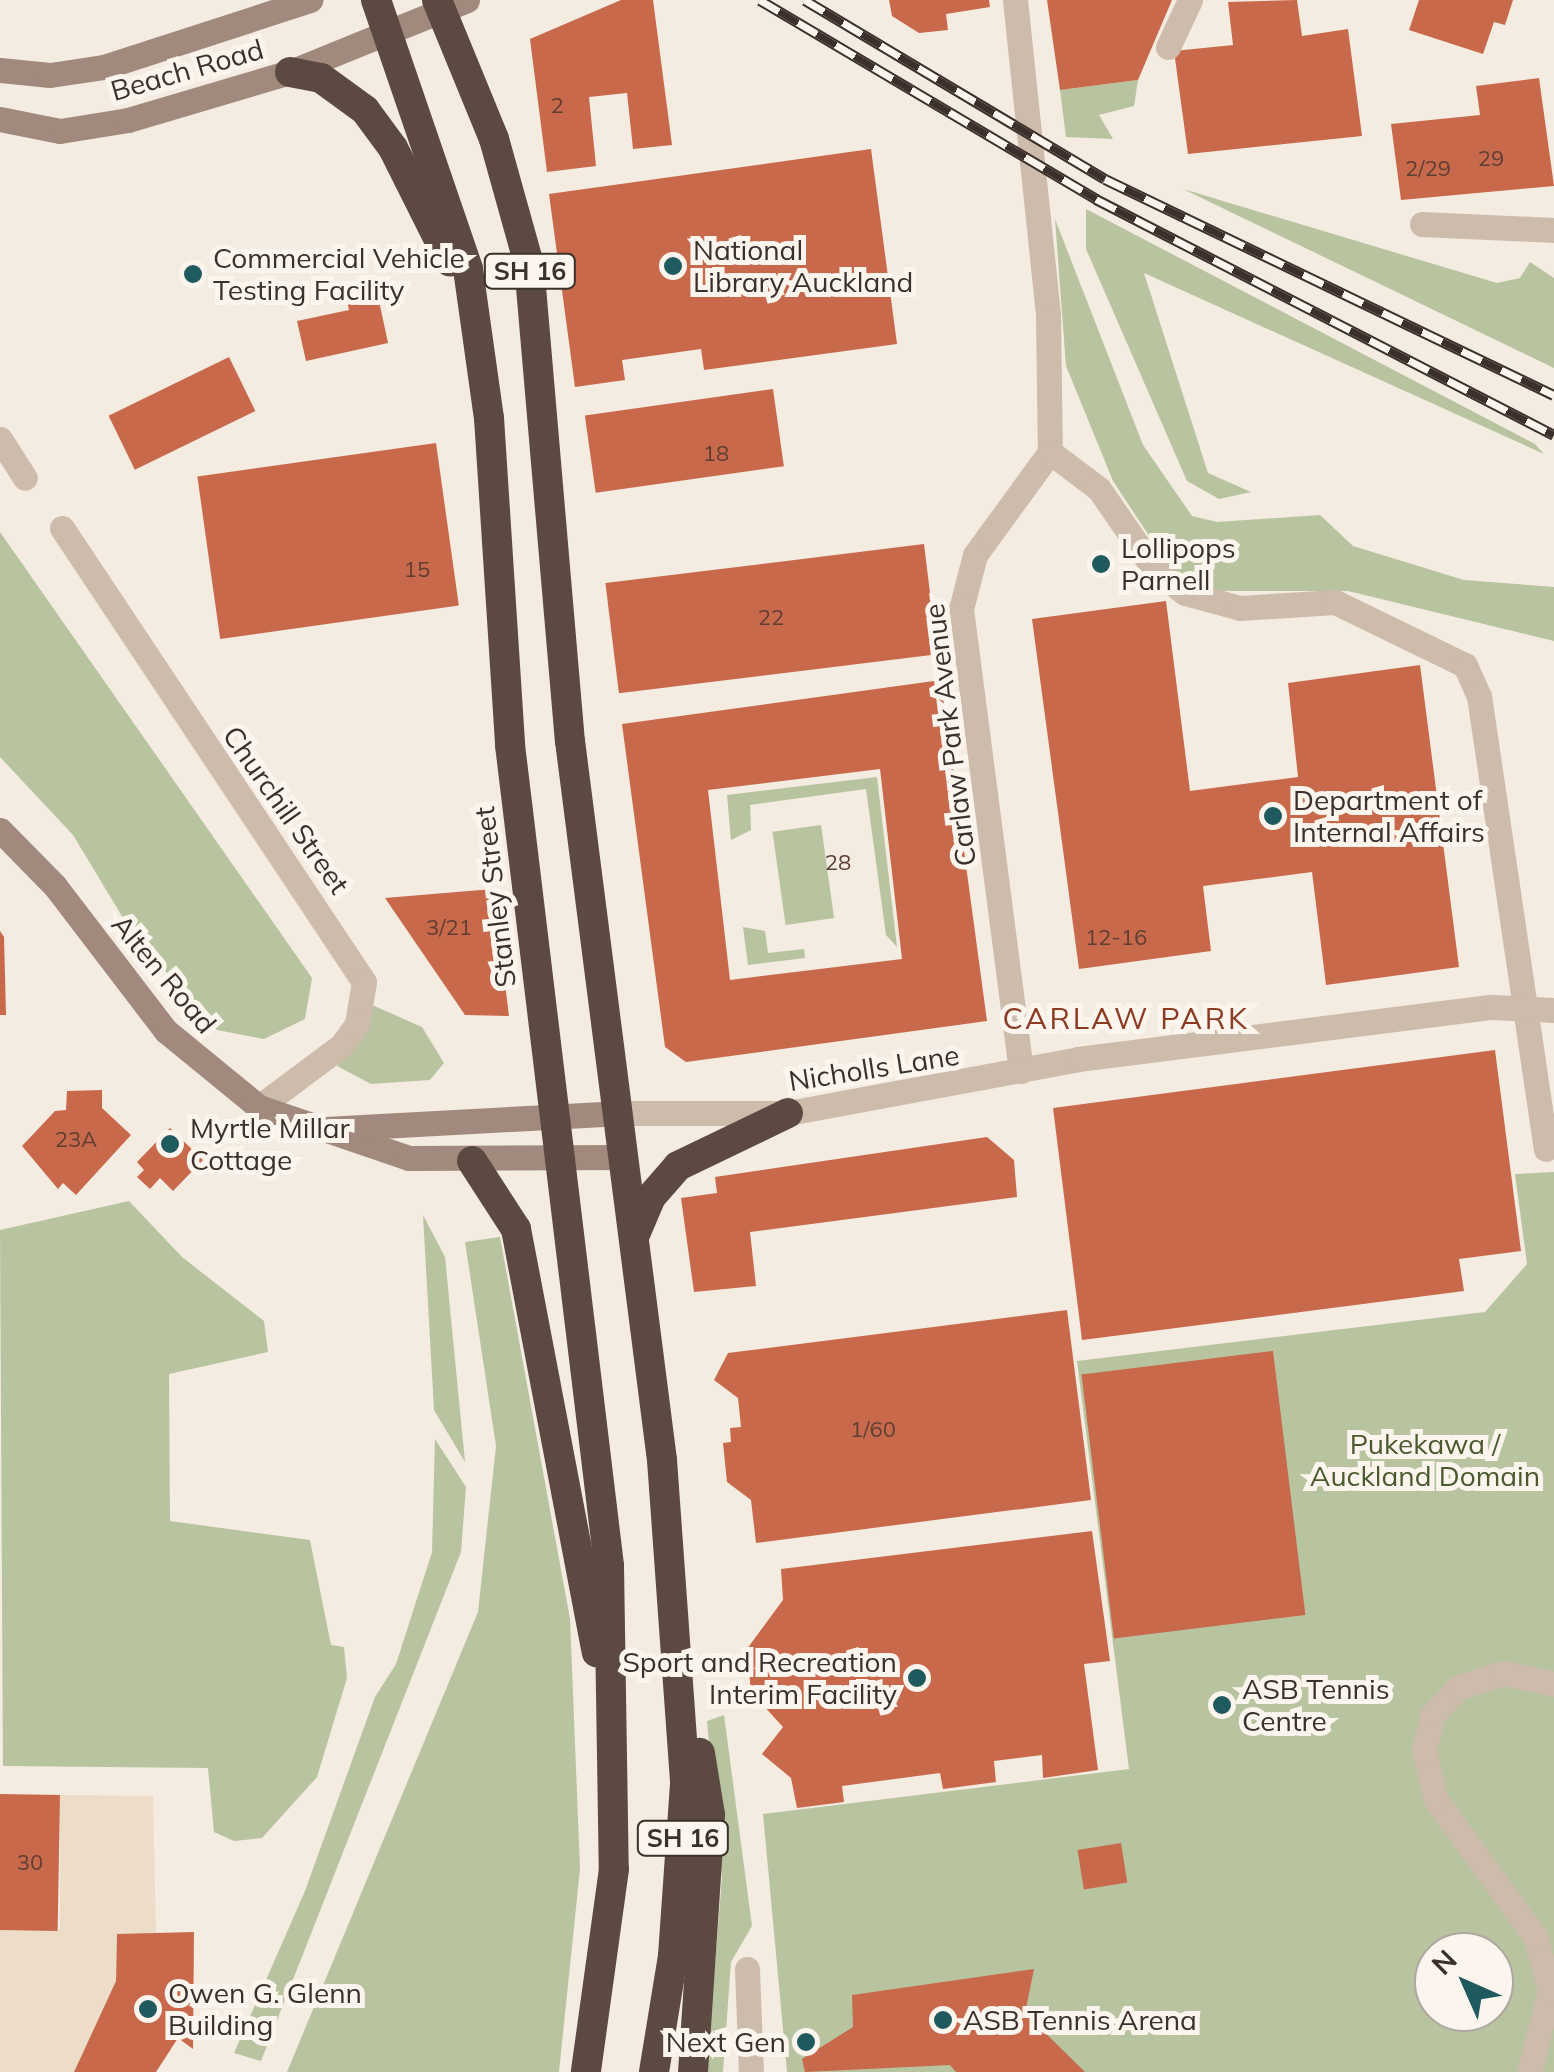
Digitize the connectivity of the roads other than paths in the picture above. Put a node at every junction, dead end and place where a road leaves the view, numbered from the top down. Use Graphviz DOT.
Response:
graph roads {
  1 [pos="310,0"];
  2 [pos="376,0"];
  3 [pos="1015,0"];
  4 [pos="1190,0"];
  5 [pos="448,4"];
  6 [pos="386,35"];
  7 [pos="1168,47"];
  8 [pos="0,70"];
  9 [pos="290,72"];
  10 [pos="0,119"];
  11 [pos="1422,224"];
  12 [pos="1554,230"];
  13 [pos="482,360"];
  14 [pos="0,439"];
  15 [pos="1050,452"];
  16 [pos="25,478"];
  17 [pos="62,528"];
  18 [pos="0,830"];
  19 [pos="1524,1008"];
  20 [pos="1554,1010"];
  21 [pos="1021,1071"];
  22 [pos="259,1108"];
  23 [pos="617,1113"];
  24 [pos="788,1113"];
  25 [pos="555,1117"];
  26 [pos="306,1129"];
  27 [pos="1546,1149"];
  28 [pos="623,1156"];
  29 [pos="561,1160"];
  30 [pos="472,1161"];
  31 [pos="634,1237"];
  32 [pos="676,1602"];
  33 [pos="1554,1684"];
  34 [pos="616,1763"];
  35 [pos="747,1969"];
  36 [pos="586,2072"];
  37 [pos="654,2072"];
  38 [pos="693,2072"];
  39 [pos="750,2072"];
  40 [pos="1529,2072"];
  1 -- 8 [label="main road, Beach Road"];
  2 -- 6 [label="highway, SH 16"];
  3 -- 15 [label="street"];
  4 -- 7 [label="street"];
  5 -- 6 [label="main road, Beach Road"];
  5 -- 23 [label="highway, SH 16"];
  6 -- 9 [label="main road, Beach Road"];
  6 -- 13 [label="highway, Stanley Street / SH 16"];
  9 -- 10 [label="main road, Beach Road"];
  9 -- 13 [label="highway"];
  11 -- 12 [label="street"];
  13 -- 25 [label="highway, Stanley Street / SH 16"];
  14 -- 16 [label="street"];
  15 -- 19 [label="street"];
  15 -- 21 [label="street, Carlaw Park Avenue"];
  17 -- 22 [label="street, Churchill Street"];
  18 -- 22 [label="main road, Alten Road"];
  19 -- 20 [label="street, Nicholls Lane"];
  19 -- 21 [label="street, Nicholls Lane"];
  19 -- 27 [label="street"];
  21 -- 24 [label="street, Nicholls Lane"];
  22 -- 26 [label="main road, Alten Road"];
  23 -- 24 [label="street, Nicholls Lane"];
  23 -- 25 [label="main road, Alten Road"];
  23 -- 28 [label="highway, SH 16"];
  24 -- 31 [label="highway"];
  25 -- 26 [label="main road, Alten Road"];
  25 -- 29 [label="highway, Stanley Street / SH 16"];
  26 -- 30 [label="main road, Alten Road"];
  28 -- 29 [label="main road, Alten Road"];
  28 -- 31 [label="highway, SH 16"];
  29 -- 30 [label="main road, Alten Road"];
  29 -- 34 [label="highway, Stanley Street / SH 16"];
  30 -- 34 [label="highway"];
  31 -- 32 [label="highway, SH 16"];
  32 -- 37 [label="highway, SH 16"];
  32 -- 38 [label="highway"];
  33 -- 40 [label="street"];
  34 -- 36 [label="highway, SH 16"];
  35 -- 39 [label="street"];
}
